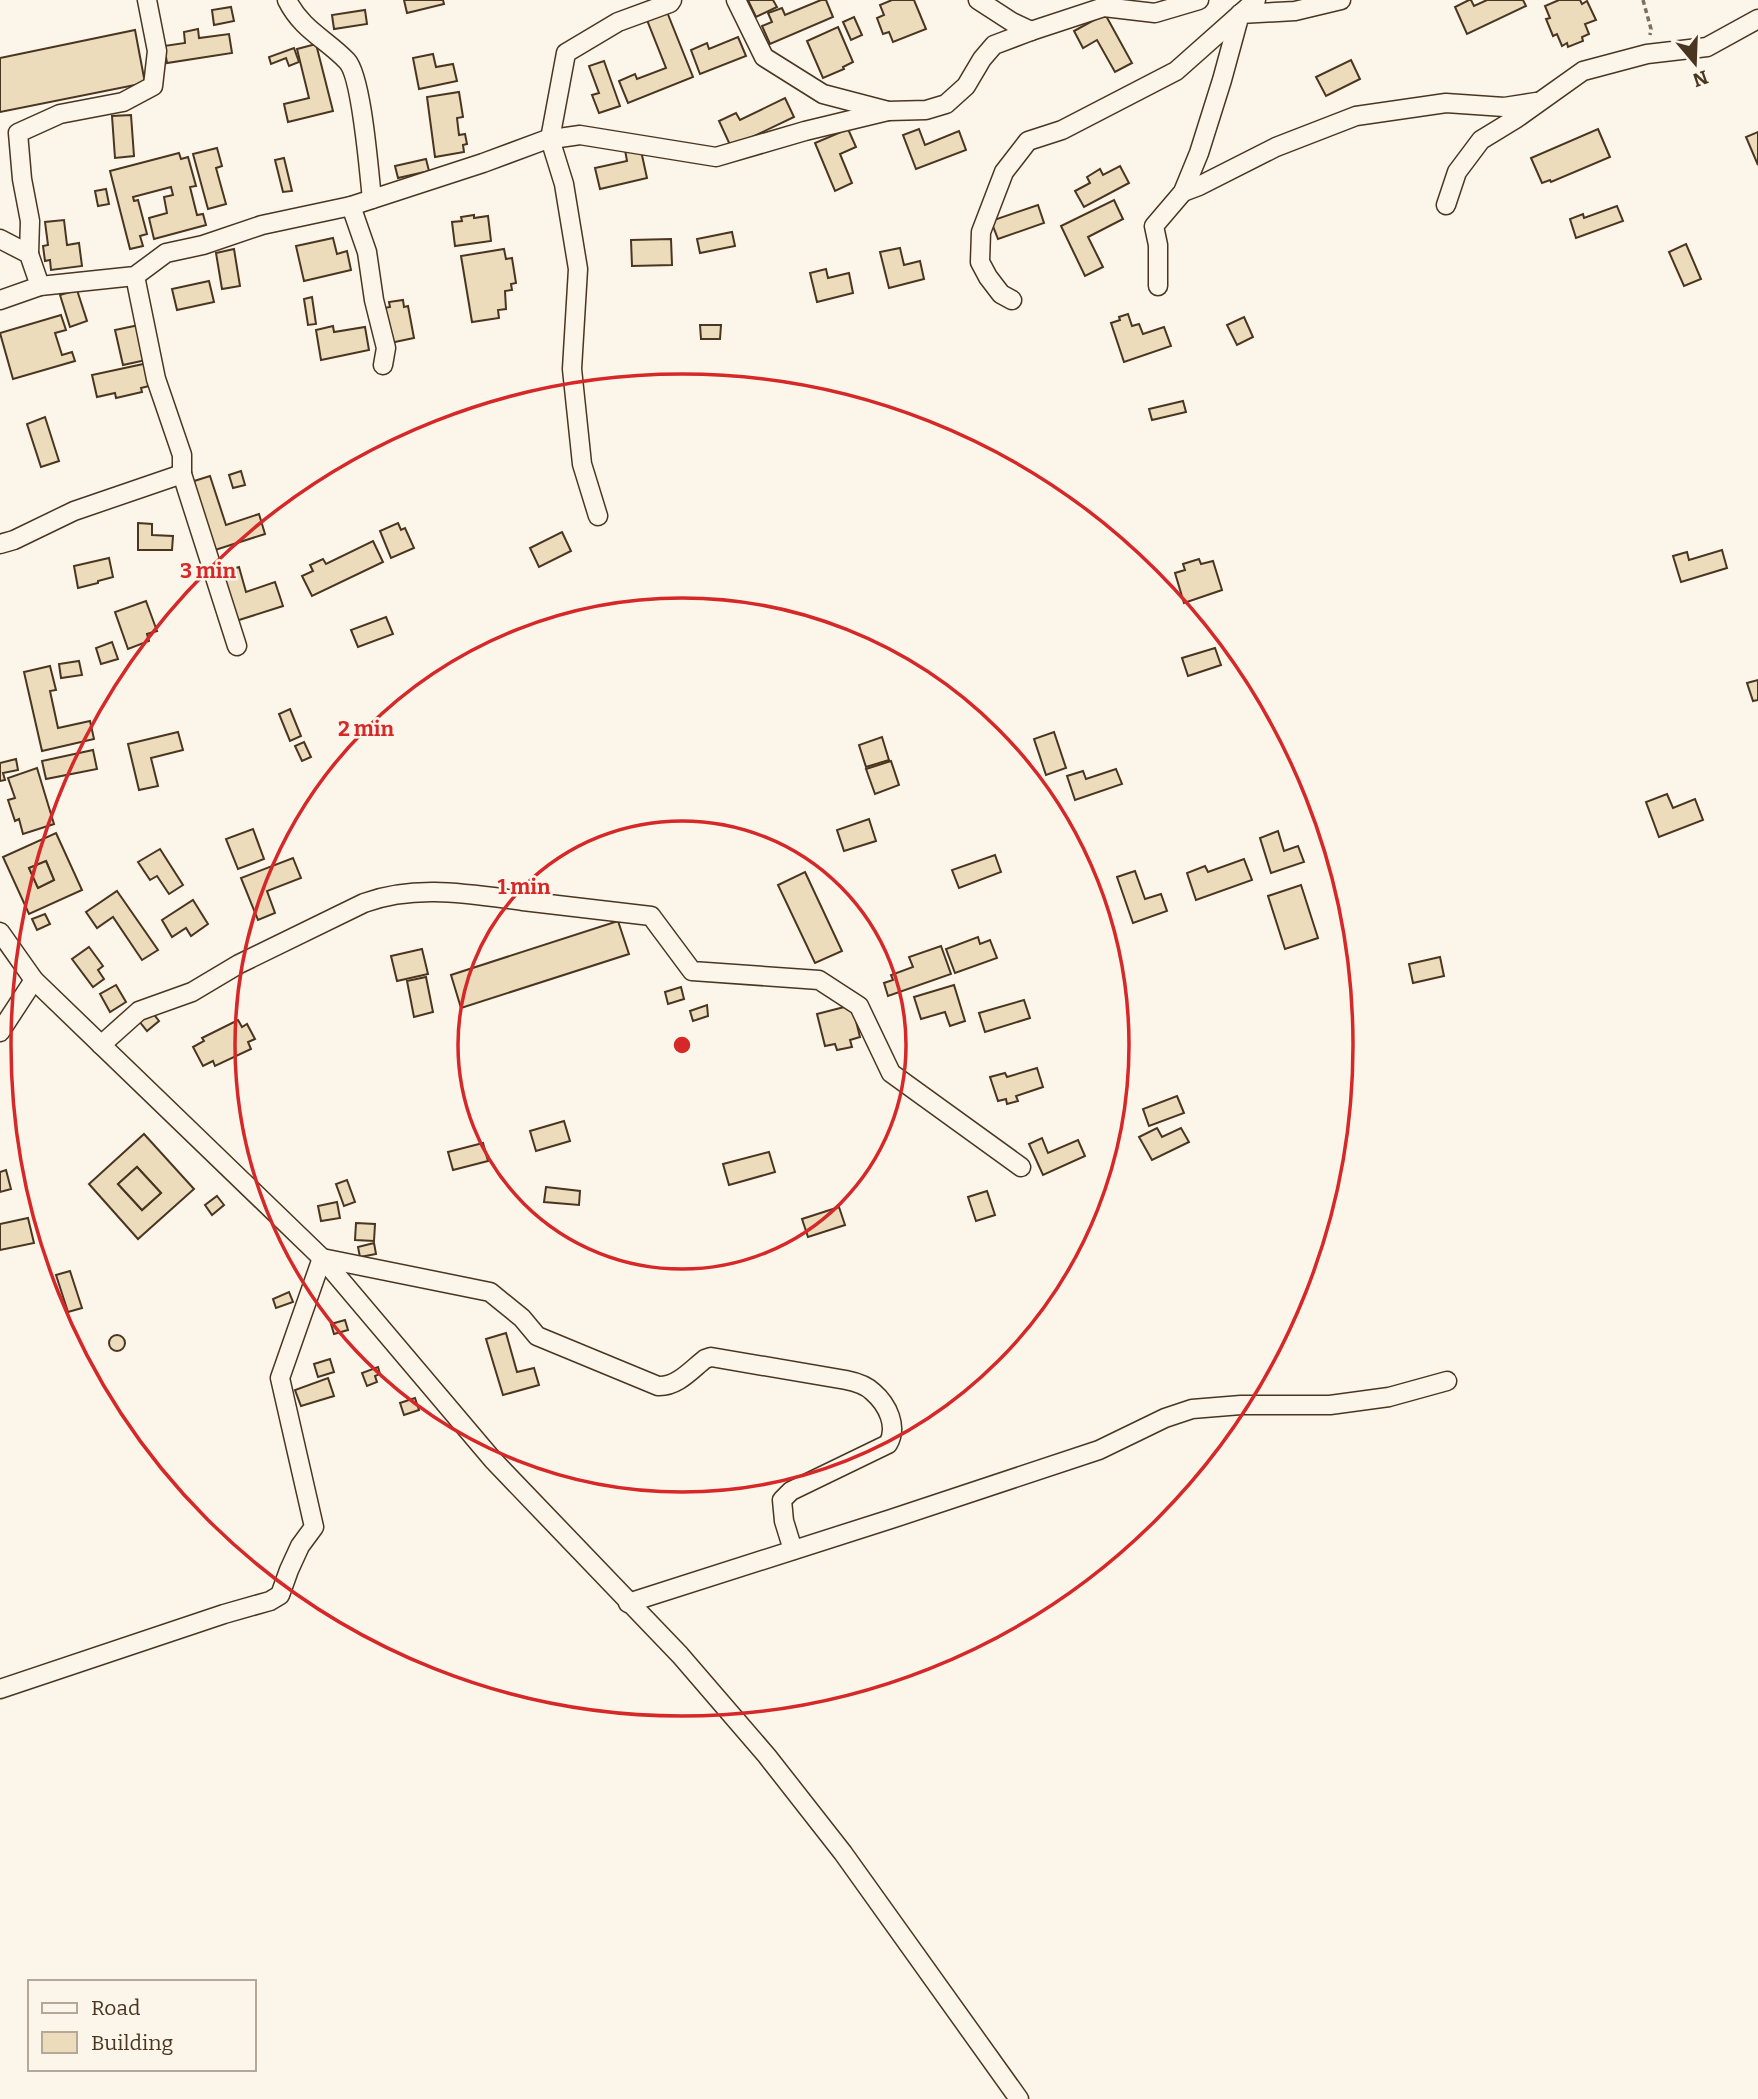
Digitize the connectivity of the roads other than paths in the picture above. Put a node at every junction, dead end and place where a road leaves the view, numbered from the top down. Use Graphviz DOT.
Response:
graph roads {
  1 [pos="147,0"];
  2 [pos="287,0"];
  3 [pos="672,0"];
  4 [pos="736,0"];
  5 [pos="978,0"];
  6 [pos="1199,0"];
  7 [pos="1256,0"];
  8 [pos="1341,0"];
  9 [pos="1240,14"];
  10 [pos="1758,19"];
  11 [pos="1031,31"];
  12 [pos="1540,101"];
  13 [pos="888,111"];
  14 [pos="550,139"];
  15 [pos="1183,191"];
  16 [pos="372,199"];
  17 [pos="1446,205"];
  18 [pos="351,206"];
  19 [pos="0,239"];
  20 [pos="29,254"];
  21 [pos="135,276"];
  22 [pos="40,286"];
  23 [pos="1158,286"];
  24 [pos="0,300"];
  25 [pos="1012,300"];
  26 [pos="383,365"];
  27 [pos="182,474"];
  28 [pos="598,516"];
  29 [pos="0,544"];
  30 [pos="237,646"];
  31 [pos="0,932"];
  32 [pos="34,980"];
  33 [pos="0,1032"];
  34 [pos="101,1045"];
  35 [pos="1021,1167"];
  36 [pos="322,1258"];
  37 [pos="1447,1381"];
  38 [pos="793,1550"];
  39 [pos="628,1603"];
  40 [pos="0,1689"];
  41 [pos="1019,2099"];
  1 -- 20 [label="street"];
  2 -- 16 [label="street"];
  3 -- 14 [label="street"];
  4 -- 13 [label="street"];
  5 -- 11 [label="street"];
  6 -- 11 [label="street"];
  7 -- 9 [label="street"];
  8 -- 9 [label="street"];
  9 -- 15 [label="street"];
  9 -- 25 [label="street"];
  10 -- 12 [label="street"];
  11 -- 13 [label="street"];
  12 -- 15 [label="street"];
  12 -- 17 [label="street"];
  13 -- 14 [label="street"];
  14 -- 16 [label="street"];
  14 -- 28 [label="street"];
  15 -- 23 [label="street"];
  16 -- 18 [label="street"];
  18 -- 21 [label="street"];
  18 -- 26 [label="street"];
  19 -- 20 [label="street"];
  20 -- 22 [label="street"];
  21 -- 22 [label="street"];
  21 -- 27 [label="street"];
  22 -- 24 [label="street"];
  27 -- 29 [label="street"];
  27 -- 30 [label="street"];
  31 -- 32 [label="street"];
  32 -- 33 [label="street"];
  32 -- 34 [label="street"];
  34 -- 35 [label="street"];
  34 -- 36 [label="street"];
  36 -- 38 [label="street"];
  36 -- 39 [label="street"];
  36 -- 40 [label="street"];
  37 -- 38 [label="street"];
  38 -- 39 [label="street"];
  39 -- 41 [label="street"];
}
